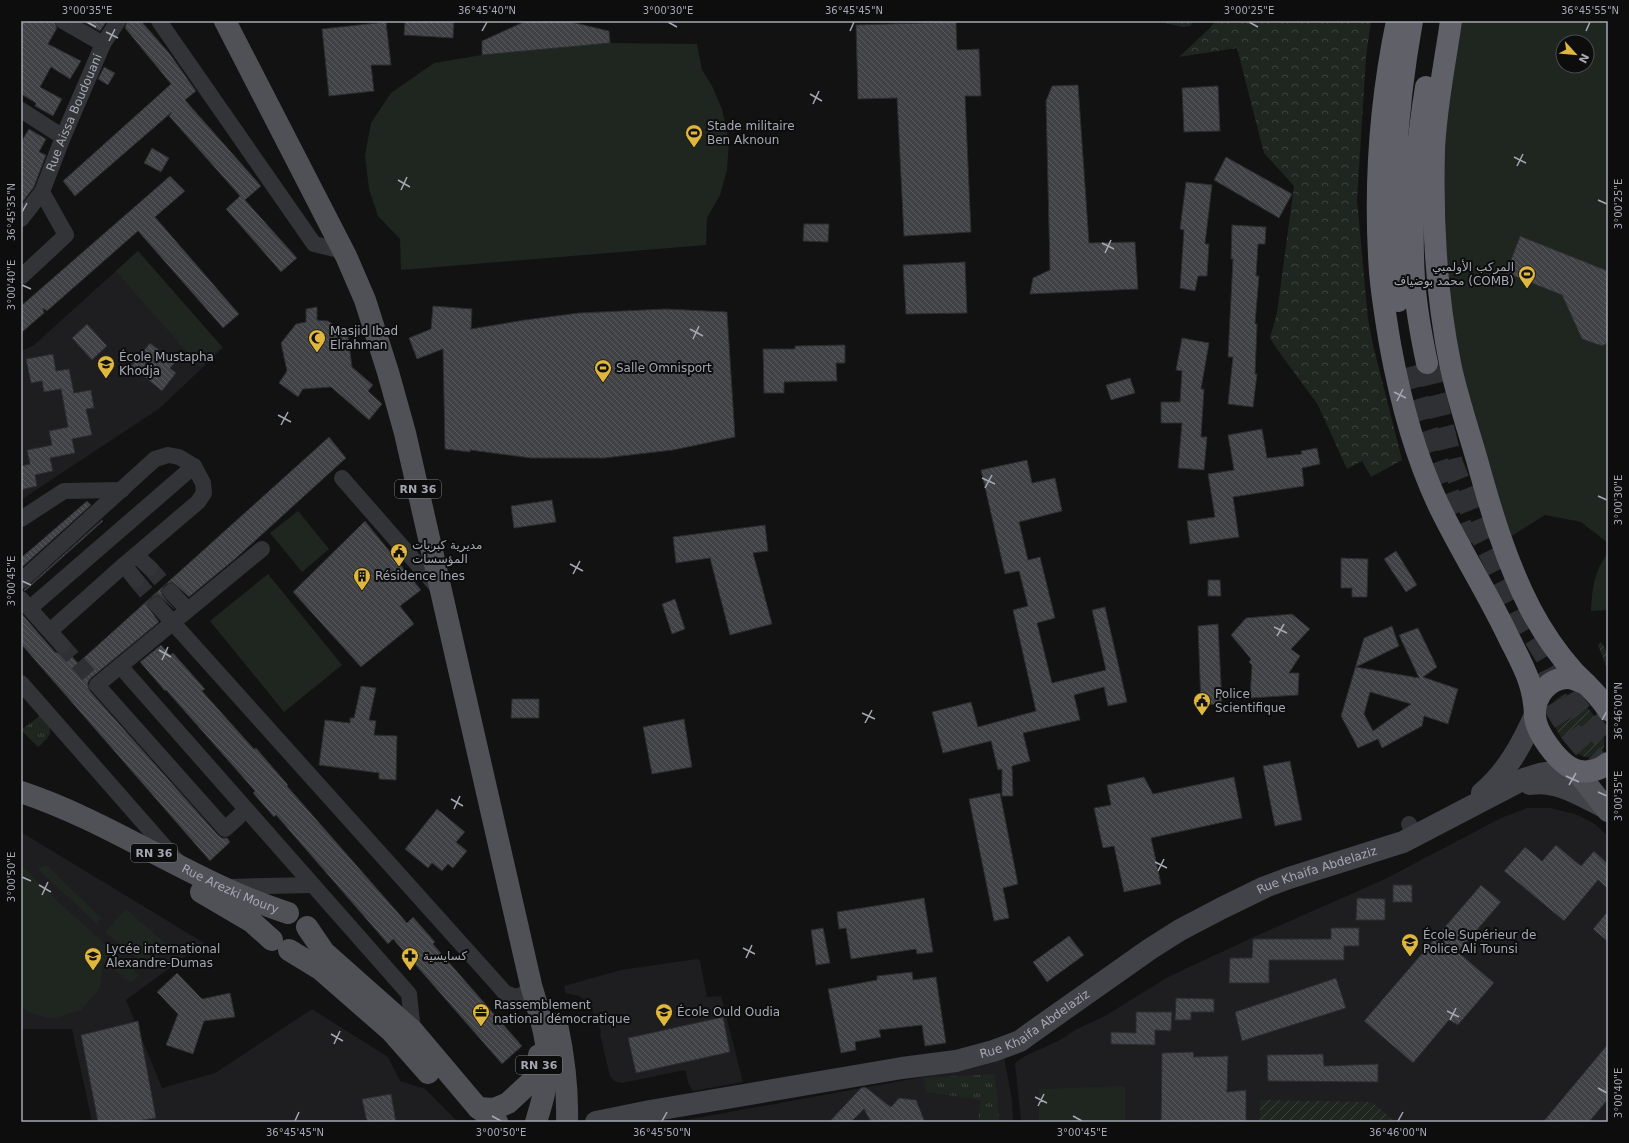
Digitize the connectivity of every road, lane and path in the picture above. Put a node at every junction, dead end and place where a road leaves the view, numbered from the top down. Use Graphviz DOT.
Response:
graph roads {
  1 [pos="63,21"];
  2 [pos="118,21"];
  3 [pos="159,21"];
  4 [pos="225,21"];
  5 [pos="236,21"];
  6 [pos="1397,21"];
  7 [pos="1412,21"];
  8 [pos="1439,21"];
  9 [pos="1451,21"];
  10 [pos="103,44"];
  11 [pos="21,110"];
  12 [pos="63,137"];
  13 [pos="42,192"];
  14 [pos="21,219"];
  15 [pos="343,251"];
  16 [pos="21,277"];
  17 [pos="194,466"];
  18 [pos="342,478"];
  19 [pos="122,490"];
  20 [pos="21,519"];
  21 [pos="262,549"];
  22 [pos="136,554"];
  23 [pos="124,565"];
  24 [pos="150,568"];
  25 [pos="136,580"];
  26 [pos="21,581"];
  27 [pos="441,591"];
  28 [pos="171,592"];
  29 [pos="25,604"];
  30 [pos="157,605"];
  31 [pos="188,610"];
  32 [pos="173,622"];
  33 [pos="50,631"];
  34 [pos="62,645"];
  35 [pos="120,666"];
  36 [pos="21,683"];
  37 [pos="1586,684"];
  38 [pos="1608,710"];
  39 [pos="1534,715"];
  40 [pos="1608,763"];
  41 [pos="1575,771"];
  42 [pos="21,792"];
  43 [pos="1607,803"];
  44 [pos="1475,805"];
  45 [pos="21,807"];
  46 [pos="246,810"];
  47 [pos="1437,824"];
  48 [pos="185,869"];
  49 [pos="216,885"];
  50 [pos="312,885"];
  51 [pos="288,913"];
  52 [pos="307,927"];
  53 [pos="281,945"];
  54 [pos="532,985"];
  55 [pos="413,1031"];
  56 [pos="476,1115"];
  57 [pos="497,1122"];
  58 [pos="536,1122"];
  59 [pos="566,1122"];
  60 [pos="596,1122"];
  1 -- 10 [label="street, Rue Aissa Boudouani"];
  2 -- 10 [label="street"];
  3 -- 15 [label="street"];
  4 -- 15 [label="main road, RN 36"];
  5 -- 59 [label="main road, RN 36"];
  6 -- 39 [label="highway"];
  7 -- 8 [label="highway"];
  9 -- 37 [label="highway"];
  10 -- 12 [label="street, Rue Aissa Boudouani"];
  11 -- 12 [label="street"];
  12 -- 13 [label="street, Rue Aissa Boudouani"];
  13 -- 14 [label="street, Rue Aissa Boudouani"];
  13 -- 16 [label="street"];
  15 -- 27 [label="main road, RN 36"];
  17 -- 19 [label="street"];
  17 -- 22 [label="street"];
  17 -- 29 [label="street"];
  18 -- 27 [label="street"];
  19 -- 20 [label="street"];
  19 -- 26 [label="street"];
  21 -- 31 [label="street"];
  22 -- 23 [label="street"];
  22 -- 24 [label="street"];
  23 -- 25 [label="street"];
  23 -- 33 [label="street"];
  27 -- 54 [label="main road, RN 36"];
  28 -- 31 [label="street"];
  29 -- 33 [label="street"];
  30 -- 32 [label="street"];
  31 -- 32 [label="street"];
  32 -- 35 [label="street"];
  32 -- 54 [label="street"];
  33 -- 34 [label="street"];
  35 -- 46 [label="street"];
  35 -- 46 [label="street"];
  36 -- 48 [label="street"];
  37 -- 38 [label="highway"];
  37 -- 39 [label="highway"];
  39 -- 41 [label="highway"];
  39 -- 47 [label="street"];
  40 -- 41 [label="highway"];
  41 -- 43 [label="main road"];
  41 -- 44 [label="street"];
  42 -- 48 [label="main road, Rue Arezki Moury / RN 36"];
  43 -- 44 [label="street"];
  44 -- 47 [label="street"];
  45 -- 53 [label="main road, Rue Arezki Moury / RN 36"];
  46 -- 50 [label="street"];
  47 -- 60 [label="street, Rue Khaifa Abdelaziz"];
  48 -- 49 [label="main road, Rue Arezki Moury / RN 36"];
  49 -- 50 [label="street"];
  49 -- 51 [label="main road, Rue Arezki Moury / RN 36"];
  50 -- 55 [label="street"];
  51 -- 52 [label="main road"];
  51 -- 53 [label="main road"];
  52 -- 53 [label="main road"];
  52 -- 55 [label="main road, Rue Arezki Moury / RN 36"];
  53 -- 56 [label="main road, Rue Arezki Moury / RN 36"];
  54 -- 56 [label="main road, RN 36"];
  54 -- 58 [label="main road, RN 36"];
  55 -- 56 [label="main road, Rue Arezki Moury / RN 36"];
  56 -- 57 [label="main road, Rue Arezki Moury / RN 36"];
  58 -- 59 [label="main road"];
}
